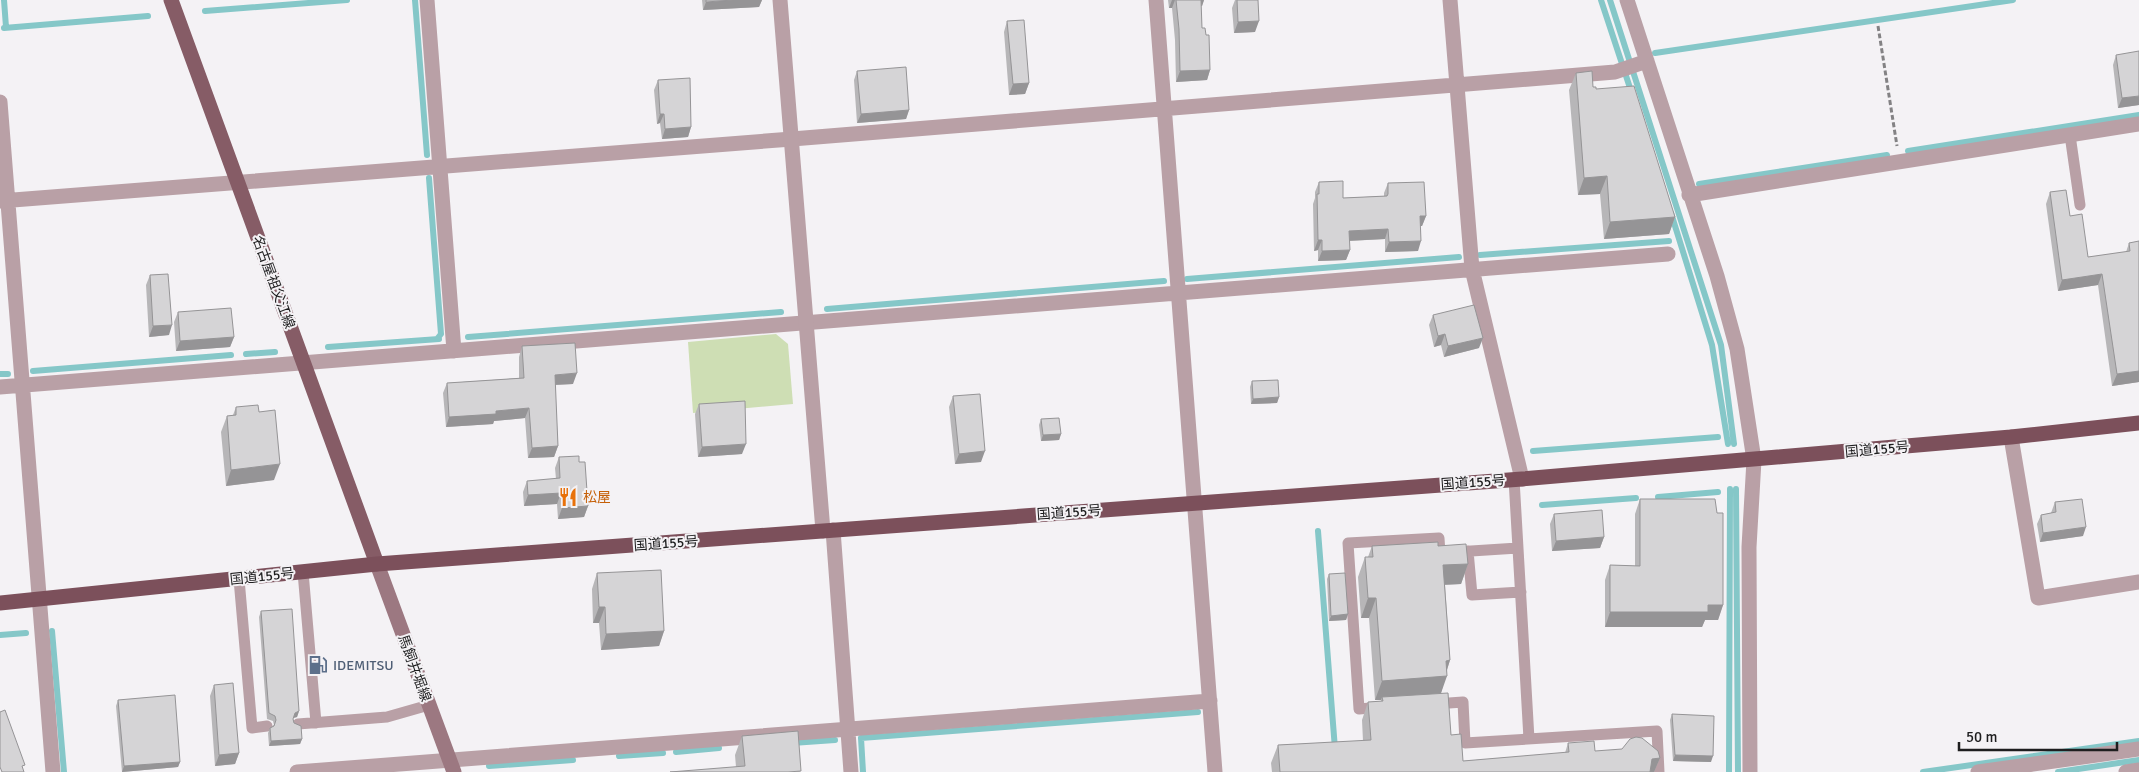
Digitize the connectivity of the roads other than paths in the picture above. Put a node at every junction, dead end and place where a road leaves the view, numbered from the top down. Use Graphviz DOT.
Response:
graph roads {
  1 [pos="171,0"];
  2 [pos="427,0"];
  3 [pos="780,0"];
  4 [pos="1156,0"];
  5 [pos="1450,0"];
  6 [pos="1627,0"];
  7 [pos="1642,62"];
  8 [pos="1457,85"];
  9 [pos="0,102"];
  10 [pos="1165,109"];
  11 [pos="2139,124"];
  12 [pos="2070,135"];
  13 [pos="792,139"];
  14 [pos="440,167"];
  15 [pos="239,183"];
  16 [pos="1689,195"];
  17 [pos="4,201"];
  18 [pos="2080,205"];
  19 [pos="1668,254"];
  20 [pos="1472,269"];
  21 [pos="1178,293"];
  22 [pos="806,323"];
  23 [pos="454,351"];
  24 [pos="303,364"];
  25 [pos="22,385"];
  26 [pos="0,387"];
  27 [pos="2139,423"];
  28 [pos="2011,438"];
  29 [pos="1754,460"];
  30 [pos="1518,479"];
  31 [pos="1194,502"];
  32 [pos="828,530"];
  33 [pos="1518,548"];
  34 [pos="1468,551"];
  35 [pos="377,564"];
  36 [pos="303,572"];
  37 [pos="240,579"];
  38 [pos="2139,582"];
  39 [pos="1521,592"];
  40 [pos="38,600"];
  41 [pos="0,602"];
  42 [pos="1210,700"];
  43 [pos="1425,705"];
  44 [pos="429,706"];
  45 [pos="1397,706"];
  46 [pos="316,723"];
  47 [pos="298,724"];
  48 [pos="267,726"];
  49 [pos="848,729"];
  50 [pos="1530,739"];
  51 [pos="2139,748"];
  52 [pos="452,766"];
  53 [pos="2139,770"];
  54 [pos="52,772"];
  55 [pos="296,772"];
  56 [pos="851,772"];
  57 [pos="1216,772"];
  58 [pos="1659,772"];
  59 [pos="1750,772"];
  60 [pos="1978,772"];
  61 [pos="2126,772"];
  1 -- 15 [label="main road, 名古屋祖父江線"];
  2 -- 14 [label="street"];
  3 -- 13 [label="street"];
  4 -- 10 [label="street"];
  5 -- 8 [label="street"];
  6 -- 7 [label="street"];
  7 -- 8 [label="street"];
  7 -- 16 [label="street"];
  8 -- 10 [label="street"];
  8 -- 20 [label="street"];
  9 -- 17 [label="street"];
  10 -- 13 [label="street"];
  10 -- 21 [label="street"];
  11 -- 12 [label="street"];
  12 -- 16 [label="street"];
  12 -- 18 [label="lane"];
  13 -- 14 [label="street"];
  13 -- 22 [label="street"];
  14 -- 15 [label="street"];
  14 -- 23 [label="street"];
  15 -- 17 [label="street"];
  15 -- 24 [label="main road, 名古屋祖父江線"];
  16 -- 29 [label="street"];
  17 -- 25 [label="street"];
  19 -- 20 [label="street"];
  20 -- 21 [label="street"];
  20 -- 30 [label="street"];
  21 -- 22 [label="street"];
  21 -- 31 [label="street"];
  22 -- 23 [label="street"];
  22 -- 32 [label="street"];
  23 -- 24 [label="street"];
  24 -- 25 [label="street"];
  24 -- 35 [label="main road, 名古屋祖父江線"];
  25 -- 26 [label="street"];
  25 -- 40 [label="street"];
  27 -- 28 [label="highway, 国道155号"];
  28 -- 29 [label="highway, 国道155号"];
  28 -- 38 [label="street"];
  29 -- 30 [label="highway, 国道155号"];
  29 -- 59 [label="street"];
  30 -- 31 [label="highway, 国道155号"];
  30 -- 33 [label="lane"];
  31 -- 32 [label="highway, 国道155号"];
  31 -- 42 [label="street"];
  32 -- 35 [label="highway, 国道155号"];
  32 -- 49 [label="street"];
  33 -- 34 [label="lane"];
  33 -- 39 [label="lane"];
  34 -- 39 [label="lane"];
  34 -- 45 [label="lane"];
  35 -- 36 [label="highway, 国道155号"];
  35 -- 44 [label="main road, 馬飼井堀線"];
  36 -- 37 [label="highway, 国道155号"];
  36 -- 46 [label="lane"];
  37 -- 40 [label="highway, 国道155号"];
  37 -- 48 [label="lane"];
  39 -- 50 [label="lane"];
  40 -- 41 [label="highway, 国道155号"];
  40 -- 54 [label="street"];
  42 -- 49 [label="street"];
  42 -- 57 [label="street"];
  43 -- 50 [label="lane"];
  44 -- 46 [label="lane"];
  44 -- 52 [label="main road, 馬飼井堀線"];
  46 -- 47 [label="lane"];
  49 -- 52 [label="street"];
  49 -- 56 [label="street"];
  50 -- 58 [label="lane"];
  51 -- 60 [label="street"];
  52 -- 55 [label="street"];
  53 -- 61 [label="street"];
}
